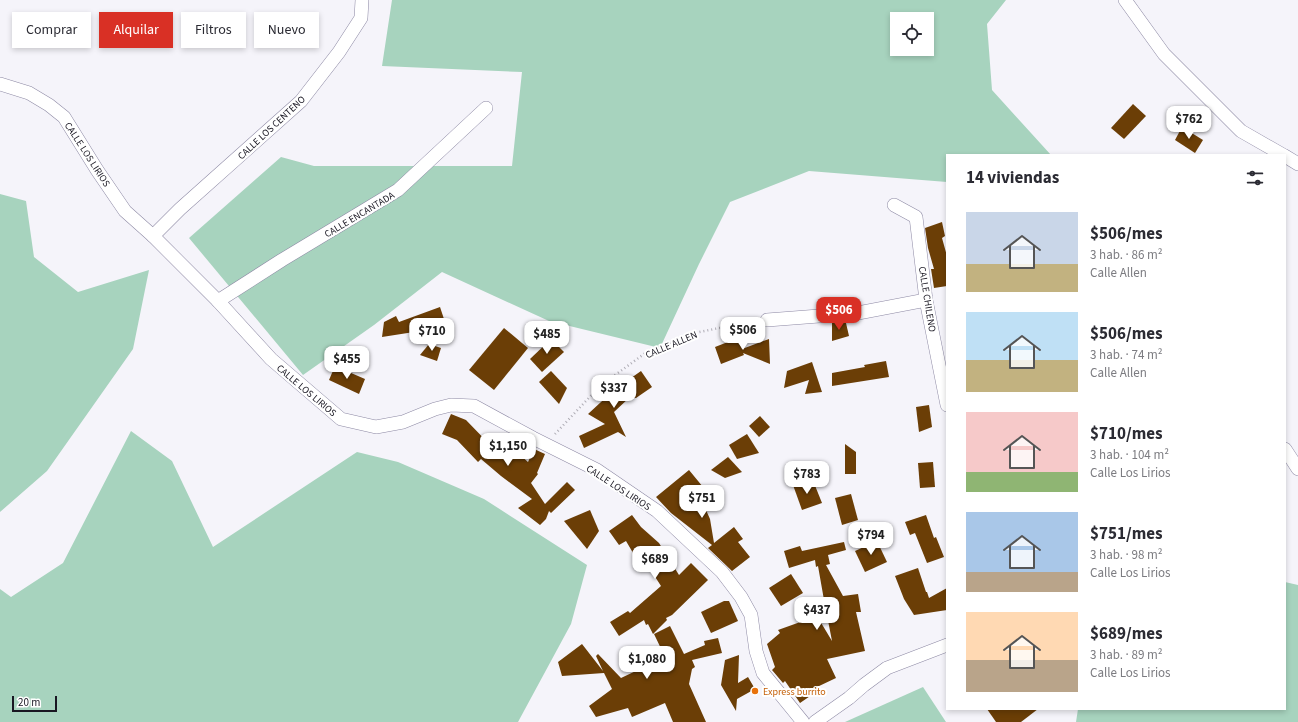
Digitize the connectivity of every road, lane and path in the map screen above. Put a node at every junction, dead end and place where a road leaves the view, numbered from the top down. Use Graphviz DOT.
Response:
graph roads {
  1 [pos="362,0"];
  2 [pos="1125,0"];
  3 [pos="0,84"];
  4 [pos="486,108"];
  5 [pos="1281,154"];
  6 [pos="1286,157"];
  7 [pos="1298,164"];
  8 [pos="894,205"];
  9 [pos="153,236"];
  10 [pos="926,300"];
  11 [pos="218,301"];
  12 [pos="766,320"];
  13 [pos="946,400"];
  14 [pos="545,444"];
  15 [pos="1286,451"];
  16 [pos="1298,469"];
  17 [pos="946,645"];
  18 [pos="803,722"];
  19 [pos="815,722"];
  1 -- 9 [label="street, CALLE LOS CENTENO"];
  2 -- 5 [label="street"];
  3 -- 9 [label="street, CALLE LOS LIRIOS"];
  4 -- 11 [label="street, CALLE ENCANTADA"];
  6 -- 7 [label="street"];
  8 -- 10 [label="street, CALLE CHILENO"];
  9 -- 11 [label="street, CALLE LOS LIRIOS"];
  10 -- 12 [label="street"];
  10 -- 13 [label="street, CALLE CHILENO"];
  11 -- 14 [label="street, CALLE LOS LIRIOS"];
  12 -- 14 [label="path, CALLE ALLEN"];
  14 -- 18 [label="street, CALLE LOS LIRIOS"];
  15 -- 16 [label="street"];
  17 -- 19 [label="street"];
}
